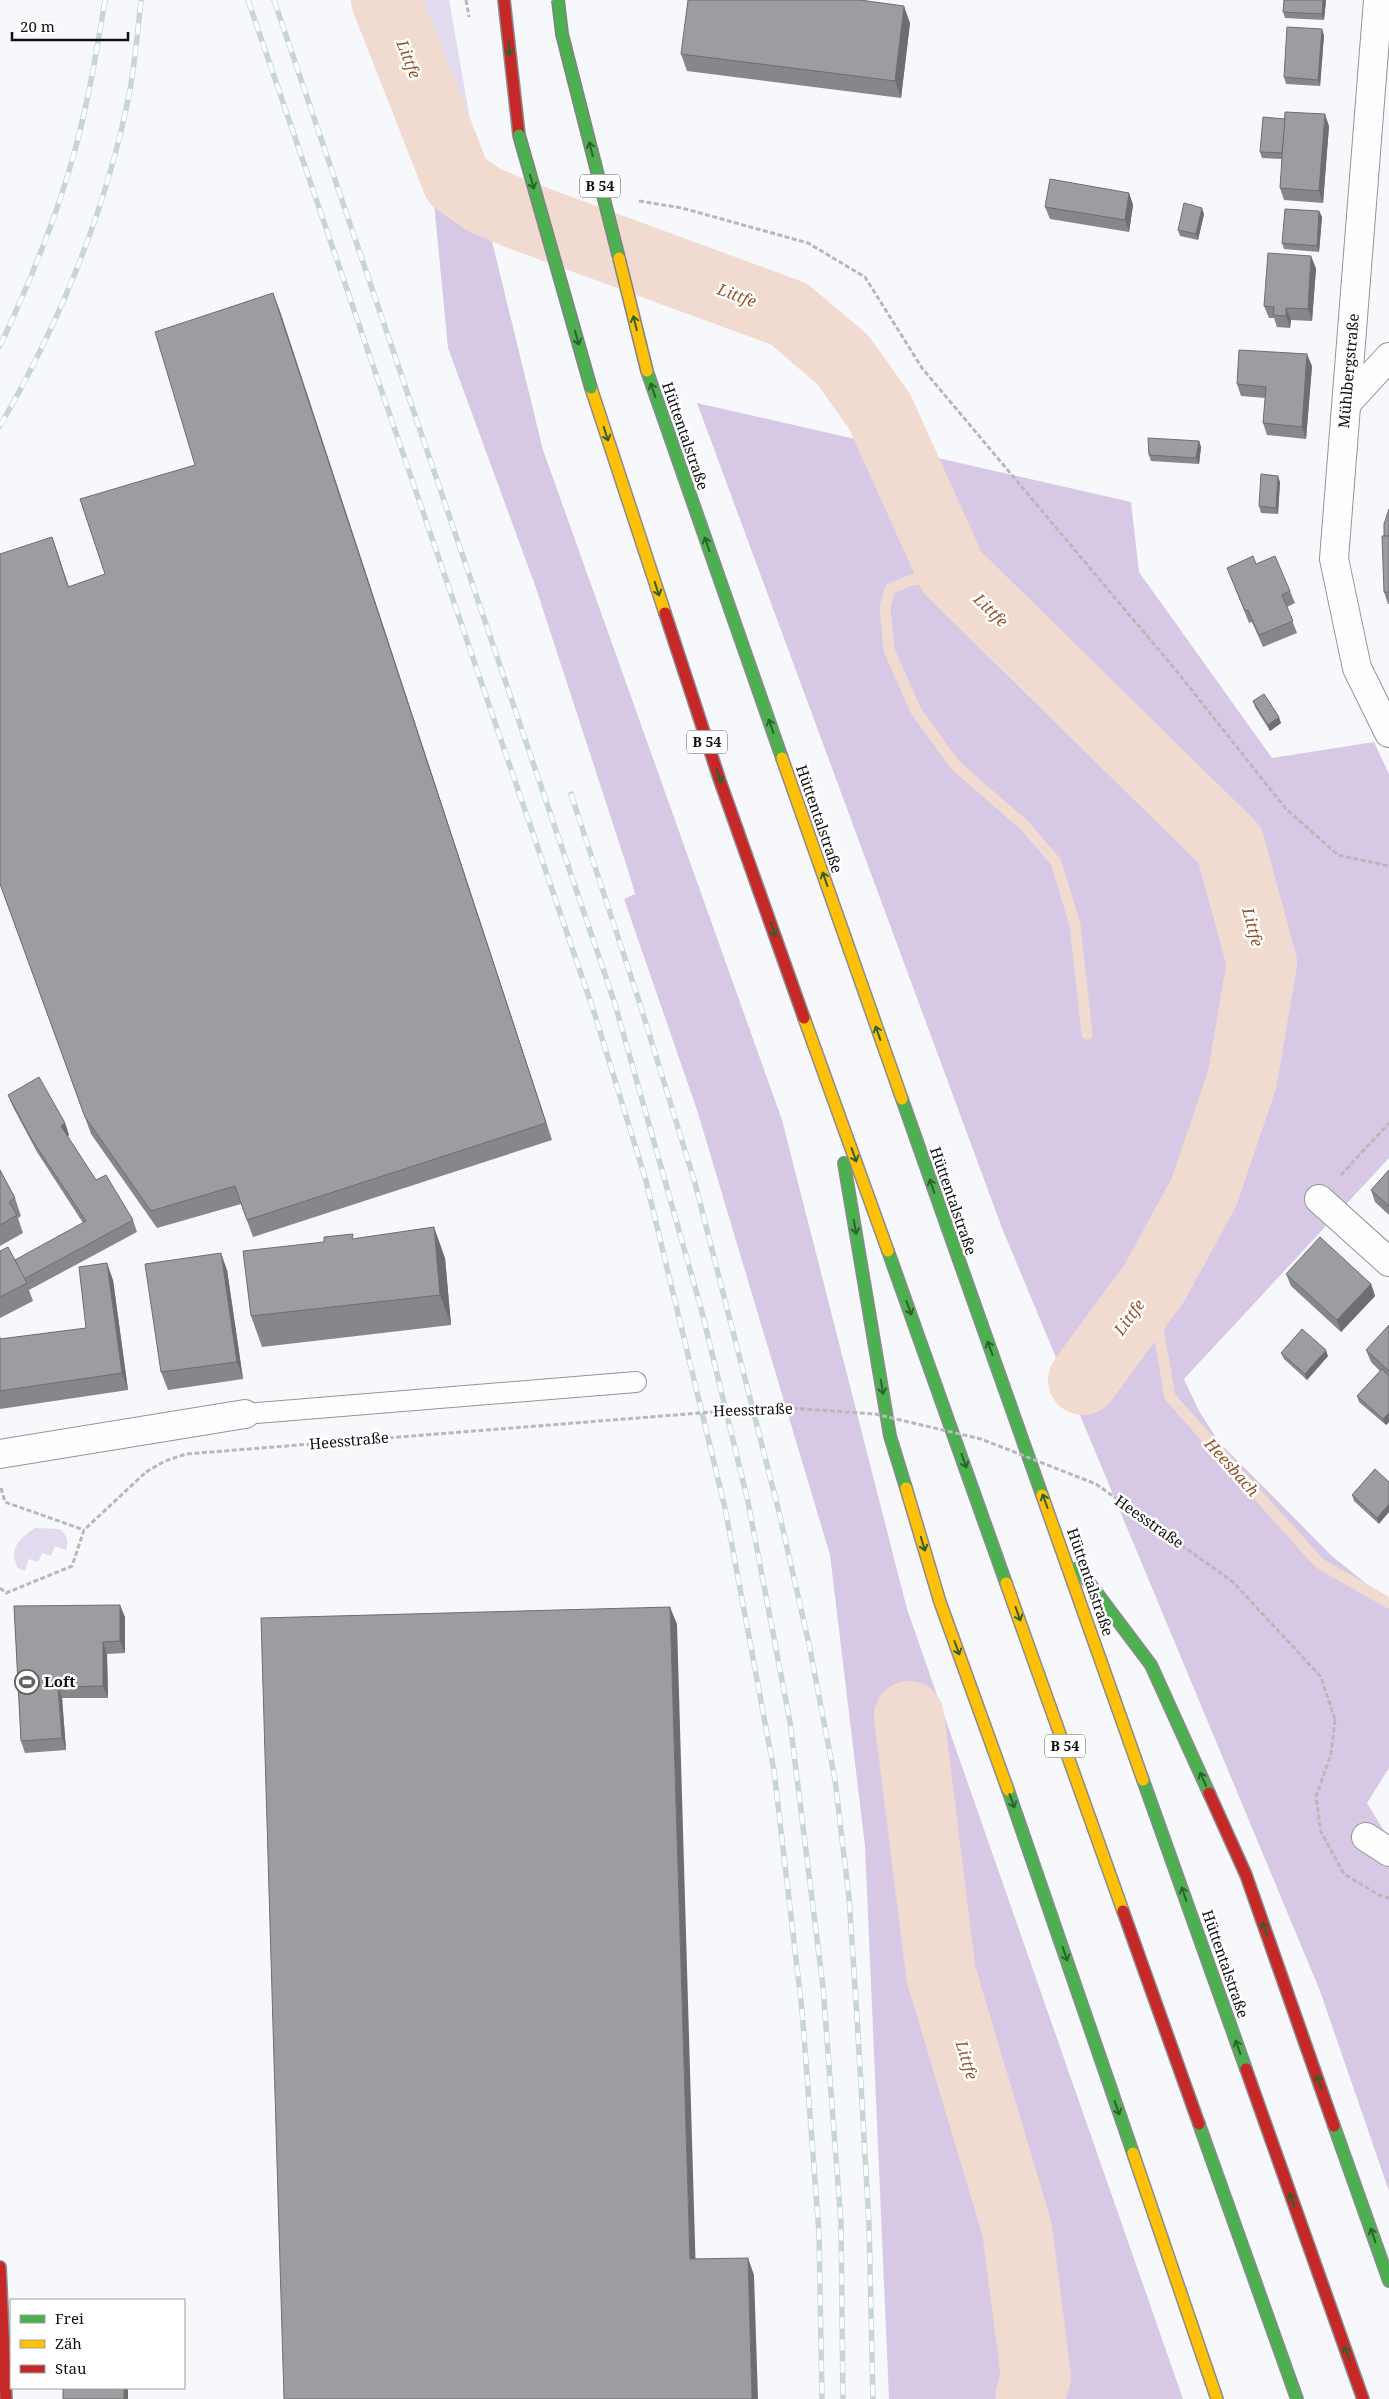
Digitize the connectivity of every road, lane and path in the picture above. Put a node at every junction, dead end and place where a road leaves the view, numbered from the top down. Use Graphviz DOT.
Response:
graph roads {
  1 [pos="466,0"];
  2 [pos="504,0"];
  3 [pos="558,0"];
  4 [pos="1378,0"];
  5 [pos="469,19"];
  6 [pos="635,201"];
  7 [pos="1389,357"];
  8 [pos="1347,403"];
  9 [pos="1389,733"];
  10 [pos="1389,866"];
  11 [pos="832,1093"];
  12 [pos="1389,1123"];
  13 [pos="1319,1199"];
  14 [pos="1389,1262"];
  15 [pos="636,1382"];
  16 [pos="244,1414"];
  17 [pos="0,1454"];
  18 [pos="0,1485"];
  19 [pos="84,1530"];
  20 [pos="1062,1547"];
  21 [pos="0,1588"];
  22 [pos="1335,1720"];
  23 [pos="1366,1837"];
  24 [pos="1389,1852"];
  25 [pos="0,2267"];
  26 [pos="1389,2281"];
  27 [pos="6,2399"];
  28 [pos="1217,2399"];
  29 [pos="1297,2399"];
  30 [pos="1363,2399"];
  1 -- 5 [label="path"];
  2 -- 11 [label="main road, B 54, one-way, bridge"];
  20 -- 3 [label="main road, Hüttentalstraße / B 54, one-way, bridge"];
  4 -- 8 [label="street, Mühlbergstraße"];
  6 -- 10 [label="path"];
  7 -- 8 [label="street"];
  8 -- 9 [label="street, Mühlbergstraße"];
  11 -- 28 [label="main road, one-way"];
  11 -- 29 [label="main road, B 54, one-way"];
  12 -- 13 [label="path"];
  13 -- 14 [label="street"];
  15 -- 16 [label="lane"];
  16 -- 17 [label="street"];
  18 -- 19 [label="path"];
  19 -- 21 [label="path, Heesstraße"];
  19 -- 22 [label="path, Heesstraße, bridge"];
  26 -- 20 [label="main road, one-way"];
  30 -- 20 [label="main road, Hüttentalstraße / B 54, one-way"];
  23 -- 24 [label="street"];
  25 -- 27 [label="main road"];
}
